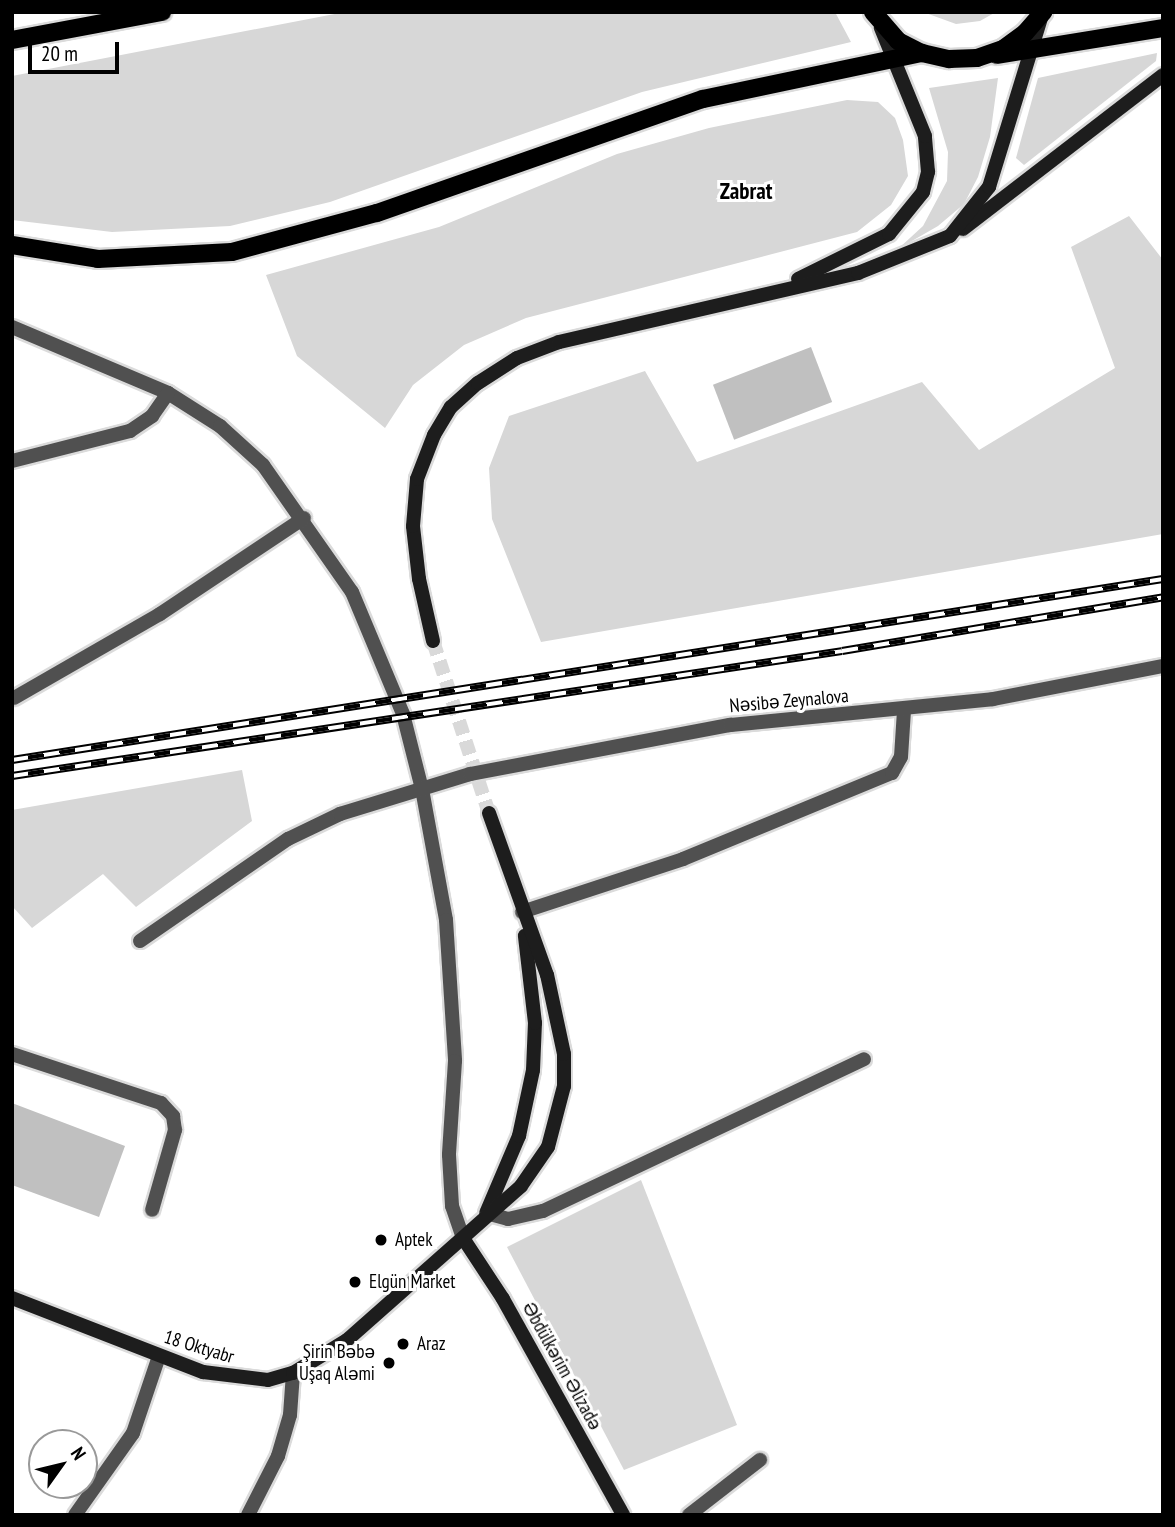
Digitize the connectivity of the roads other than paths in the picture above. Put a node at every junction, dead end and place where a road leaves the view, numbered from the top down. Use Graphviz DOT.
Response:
graph roads {
  1 [pos="162,12"];
  2 [pos="1043,12"];
  3 [pos="875,17"];
  4 [pos="1163,28"];
  5 [pos="12,40"];
  6 [pos="1030,51"];
  7 [pos="922,53"];
  8 [pos="977,58"];
  9 [pos="897,60"];
  10 [pos="1163,75"];
  11 [pos="950,236"];
  12 [pos="12,244"];
  13 [pos="774,289"];
  14 [pos="12,327"];
  15 [pos="169,393"];
  16 [pos="12,461"];
  17 [pos="304,518"];
  18 [pos="433,641"];
  19 [pos="1163,666"];
  20 [pos="14,698"];
  21 [pos="904,710"];
  22 [pos="422,789"];
  23 [pos="489,813"];
  24 [pos="522,912"];
  25 [pos="140,942"];
  26 [pos="12,1054"];
  27 [pos="863,1059"];
  28 [pos="152,1210"];
  29 [pos="486,1213"];
  30 [pos="463,1238"];
  31 [pos="12,1298"];
  32 [pos="159,1356"];
  33 [pos="293,1373"];
  34 [pos="760,1460"];
  35 [pos="75,1515"];
  36 [pos="248,1515"];
  37 [pos="623,1515"];
  38 [pos="689,1515"];
  1 -- 5 [label="main road"];
  2 -- 6 [label="street"];
  2 -- 8 [label="main road"];
  3 -- 7 [label="main road"];
  3 -- 9 [label="street"];
  4 -- 6 [label="main road"];
  6 -- 8 [label="main road"];
  6 -- 11 [label="street"];
  7 -- 8 [label="main road"];
  7 -- 9 [label="main road"];
  9 -- 12 [label="main road"];
  9 -- 13 [label="street"];
  10 -- 11 [label="street"];
  11 -- 13 [label="street"];
  13 -- 18 [label="street"];
  14 -- 15 [label="street"];
  15 -- 16 [label="street"];
  15 -- 17 [label="street"];
  17 -- 20 [label="street"];
  17 -- 22 [label="street"];
  19 -- 21 [label="street, Nəsibə Zeynalova"];
  21 -- 22 [label="street, Nəsibə Zeynalova"];
  21 -- 24 [label="street"];
  22 -- 25 [label="street, Nəsibə Zeynalova"];
  22 -- 30 [label="street"];
  23 -- 24 [label="street"];
  24 -- 29 [label="street"];
  24 -- 29 [label="street"];
  26 -- 28 [label="street"];
  27 -- 29 [label="street"];
  29 -- 30 [label="street, 18 Oktyabr"];
  30 -- 33 [label="street, 18 Oktyabr"];
  30 -- 37 [label="street, Əbdülkərim Əlizadə"];
  31 -- 32 [label="street, 18 Oktyabr"];
  32 -- 33 [label="street, 18 Oktyabr"];
  32 -- 35 [label="street"];
  33 -- 36 [label="street"];
  34 -- 38 [label="street"];
}
